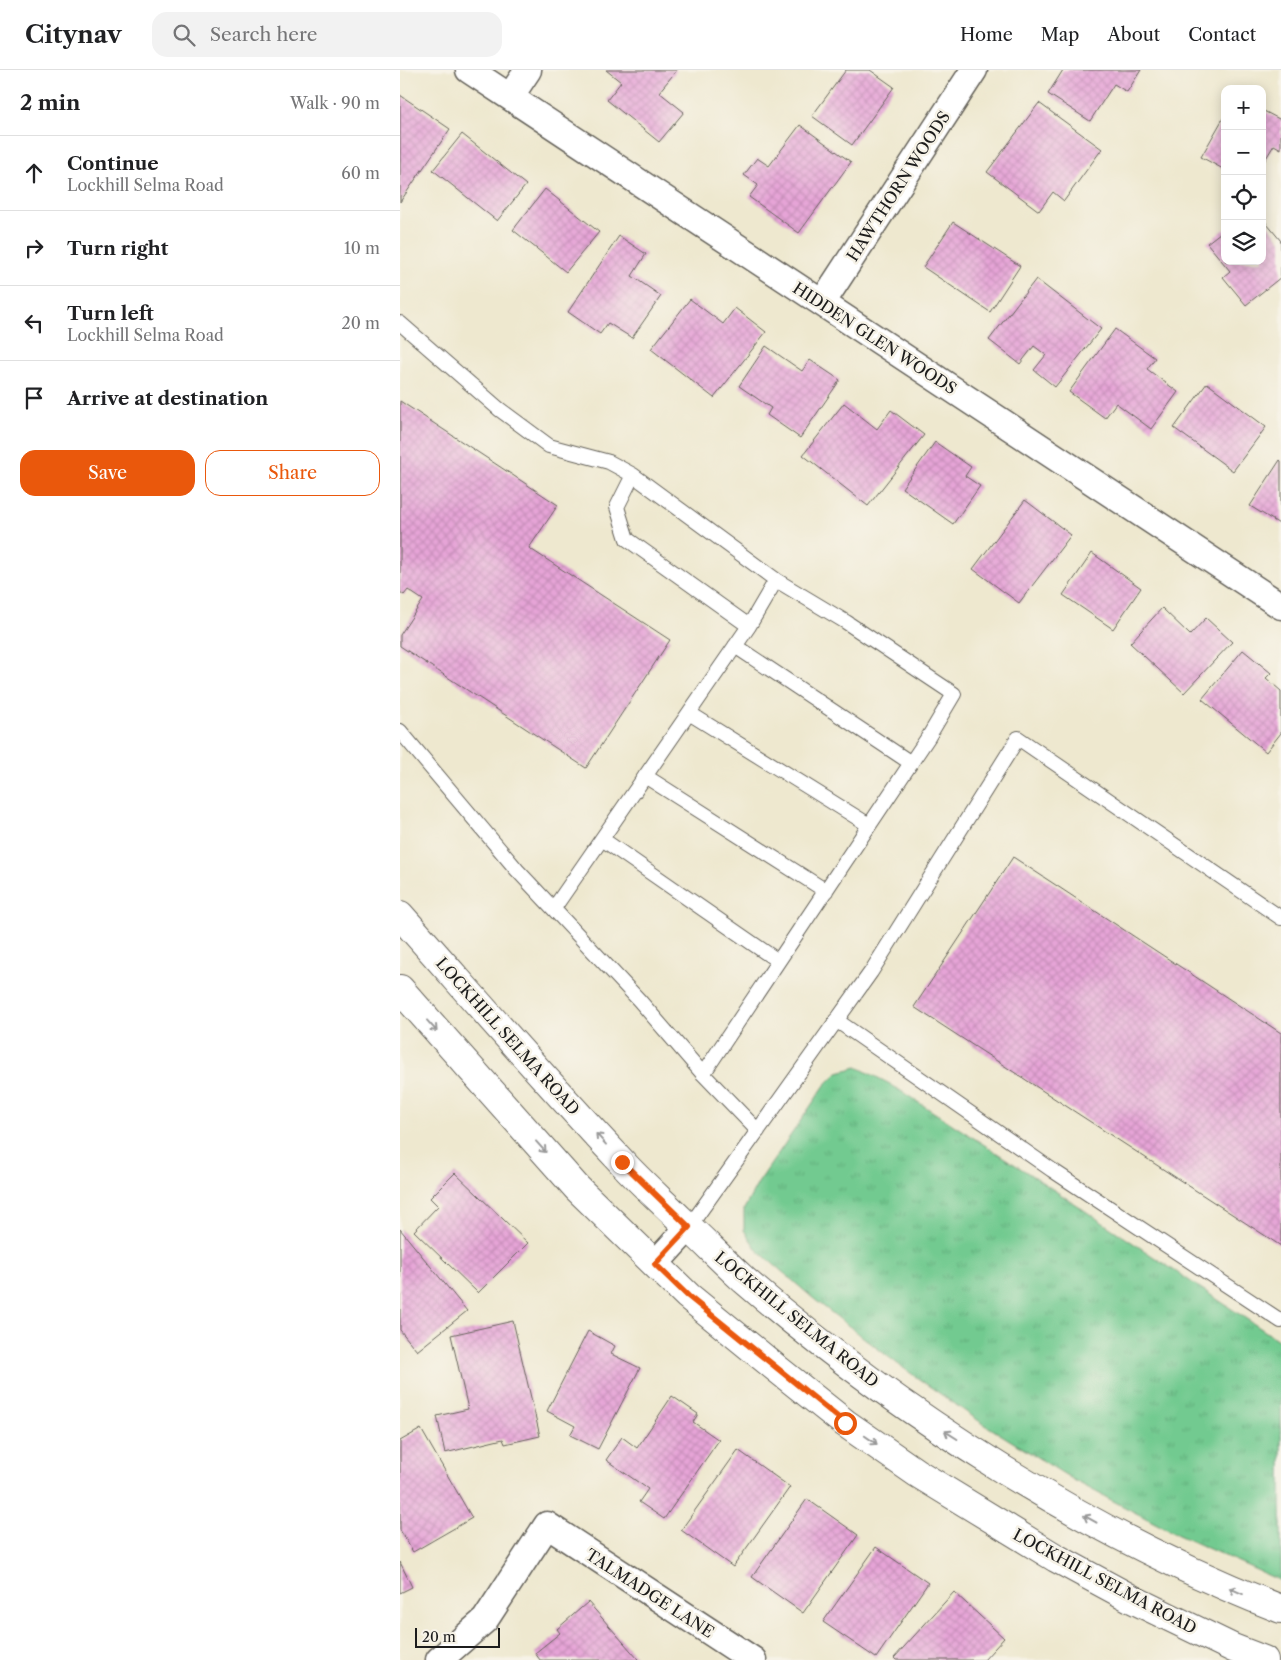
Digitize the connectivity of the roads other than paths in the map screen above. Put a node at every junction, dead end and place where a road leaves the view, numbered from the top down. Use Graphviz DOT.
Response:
graph roads {
  1 [pos="469,70"];
  2 [pos="528,70"];
  3 [pos="974,70"];
  4 [pos="510,97"];
  5 [pos="822,303"];
  6 [pos="400,323"];
  7 [pos="633,476"];
  8 [pos="776,580"];
  9 [pos="1281,606"];
  10 [pos="749,626"];
  11 [pos="735,646"];
  12 [pos="689,713"];
  13 [pos="400,731"];
  14 [pos="911,763"];
  15 [pos="645,776"];
  16 [pos="869,825"];
  17 [pos="602,839"];
  18 [pos="826,891"];
  19 [pos="554,908"];
  20 [pos="400,915"];
  21 [pos="1281,918"];
  22 [pos="778,961"];
  23 [pos="400,989"];
  24 [pos="836,1020"];
  25 [pos="703,1074"];
  26 [pos="758,1131"];
  27 [pos="689,1227"];
  28 [pos="655,1264"];
  29 [pos="1281,1321"];
  30 [pos="1281,1609"];
  31 [pos="439,1660"];
  32 [pos="752,1660"];
  33 [pos="1264,1660"];
  1 -- 4 [label="street, HIDDEN GLEN WOODS"];
  2 -- 4 [label="street"];
  3 -- 5 [label="street, HAWTHORN WOODS"];
  4 -- 5 [label="street, HIDDEN GLEN WOODS"];
  5 -- 9 [label="street, HIDDEN GLEN WOODS"];
  6 -- 7 [label="lane"];
  7 -- 8 [label="lane"];
  7 -- 10 [label="lane"];
  8 -- 10 [label="lane"];
  8 -- 14 [label="lane"];
  10 -- 11 [label="lane"];
  11 -- 12 [label="lane"];
  11 -- 14 [label="lane"];
  12 -- 15 [label="lane"];
  12 -- 16 [label="lane"];
  13 -- 19 [label="lane"];
  14 -- 16 [label="lane"];
  15 -- 17 [label="lane"];
  15 -- 18 [label="lane"];
  16 -- 18 [label="lane"];
  17 -- 19 [label="lane"];
  17 -- 22 [label="lane"];
  18 -- 22 [label="lane"];
  19 -- 25 [label="lane"];
  27 -- 20 [label="main road, LOCKHILL SELMA ROAD, one-way"];
  21 -- 24 [label="lane"];
  22 -- 25 [label="lane"];
  23 -- 28 [label="main road, LOCKHILL SELMA ROAD, one-way"];
  24 -- 26 [label="lane"];
  24 -- 29 [label="lane"];
  25 -- 26 [label="lane"];
  26 -- 27 [label="lane"];
  27 -- 28 [label="street"];
  30 -- 27 [label="main road, LOCKHILL SELMA ROAD, one-way"];
  28 -- 33 [label="main road, LOCKHILL SELMA ROAD, one-way"];
  31 -- 32 [label="street, TALMADGE LANE"];
}
